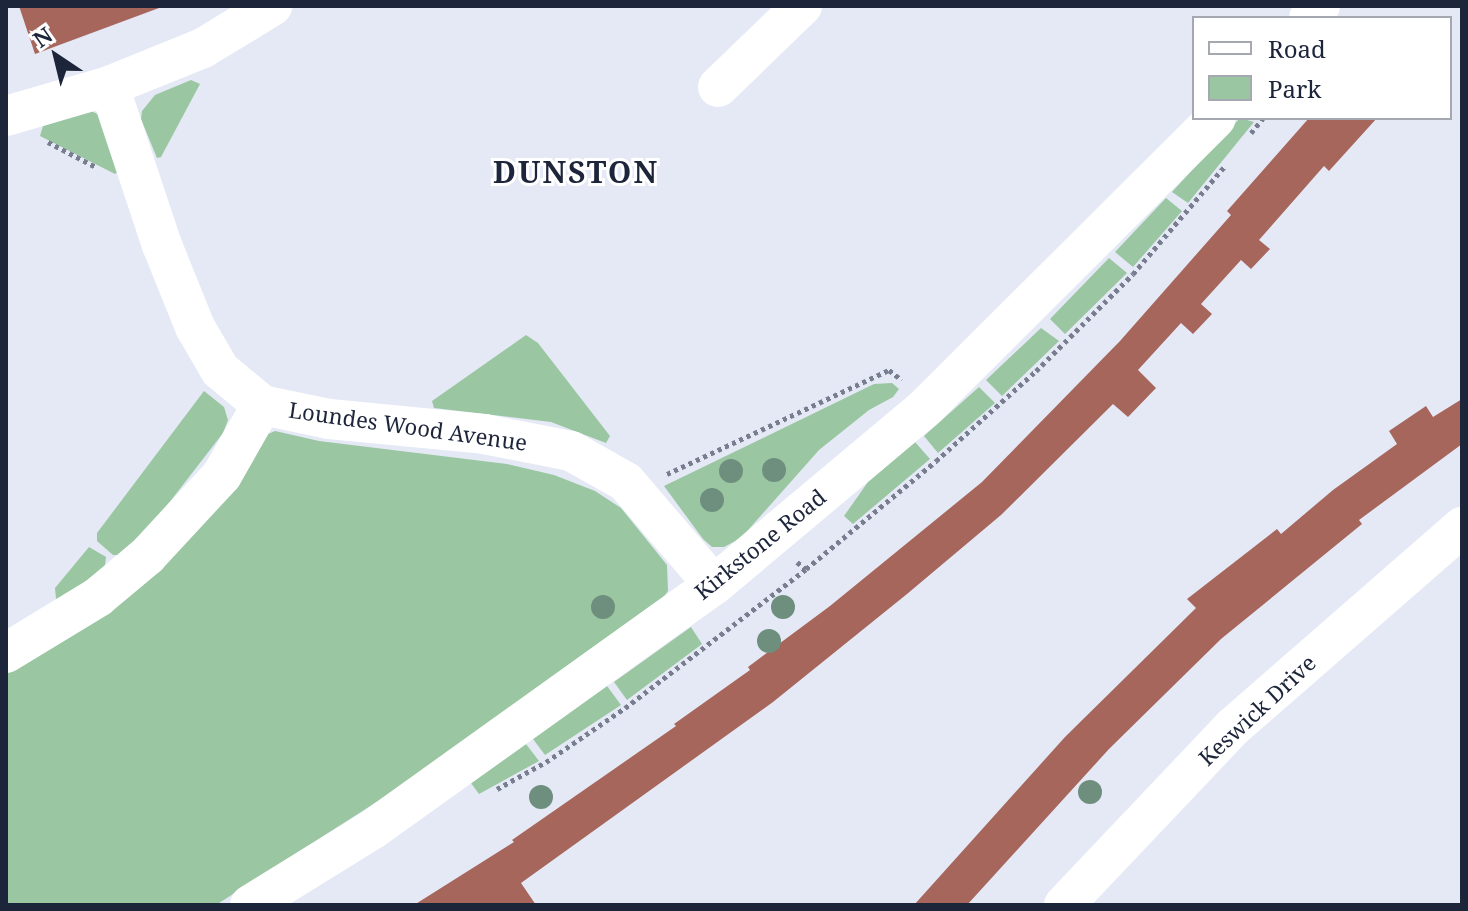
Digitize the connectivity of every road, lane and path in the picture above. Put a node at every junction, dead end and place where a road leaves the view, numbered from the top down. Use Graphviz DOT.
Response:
graph roads {
  1 [pos="272,6"];
  2 [pos="802,6"];
  3 [pos="109,86"];
  4 [pos="718,87"];
  5 [pos="6,116"];
  6 [pos="1258,120"];
  7 [pos="1230,130"];
  8 [pos="47,141"];
  9 [pos="1234,154"];
  10 [pos="143,191"];
  11 [pos="931,402"];
  12 [pos="262,405"];
  13 [pos="633,490"];
  14 [pos="1462,527"];
  15 [pos="767,540"];
  16 [pos="806,569"];
  17 [pos="714,585"];
  18 [pos="6,653"];
  19 [pos="493,791"];
  20 [pos="250,905"];
  21 [pos="1064,905"];
  1 -- 3 [label="street"];
  2 -- 4 [label="street"];
  3 -- 5 [label="street"];
  3 -- 10 [label="street, Loundes Wood Avenue"];
  6 -- 7 [label="path"];
  7 -- 11 [label="street, Kirkstone Road"];
  8 -- 10 [label="path"];
  9 -- 16 [label="path"];
  10 -- 12 [label="street, Loundes Wood Avenue"];
  11 -- 13 [label="path"];
  11 -- 15 [label="street, Kirkstone Road"];
  12 -- 13 [label="street, Loundes Wood Avenue"];
  12 -- 18 [label="street"];
  13 -- 17 [label="street, Loundes Wood Avenue"];
  14 -- 21 [label="street, Keswick Drive"];
  15 -- 16 [label="path"];
  15 -- 17 [label="street, Kirkstone Road"];
  16 -- 19 [label="path"];
  17 -- 20 [label="street, Kirkstone Road"];
}
